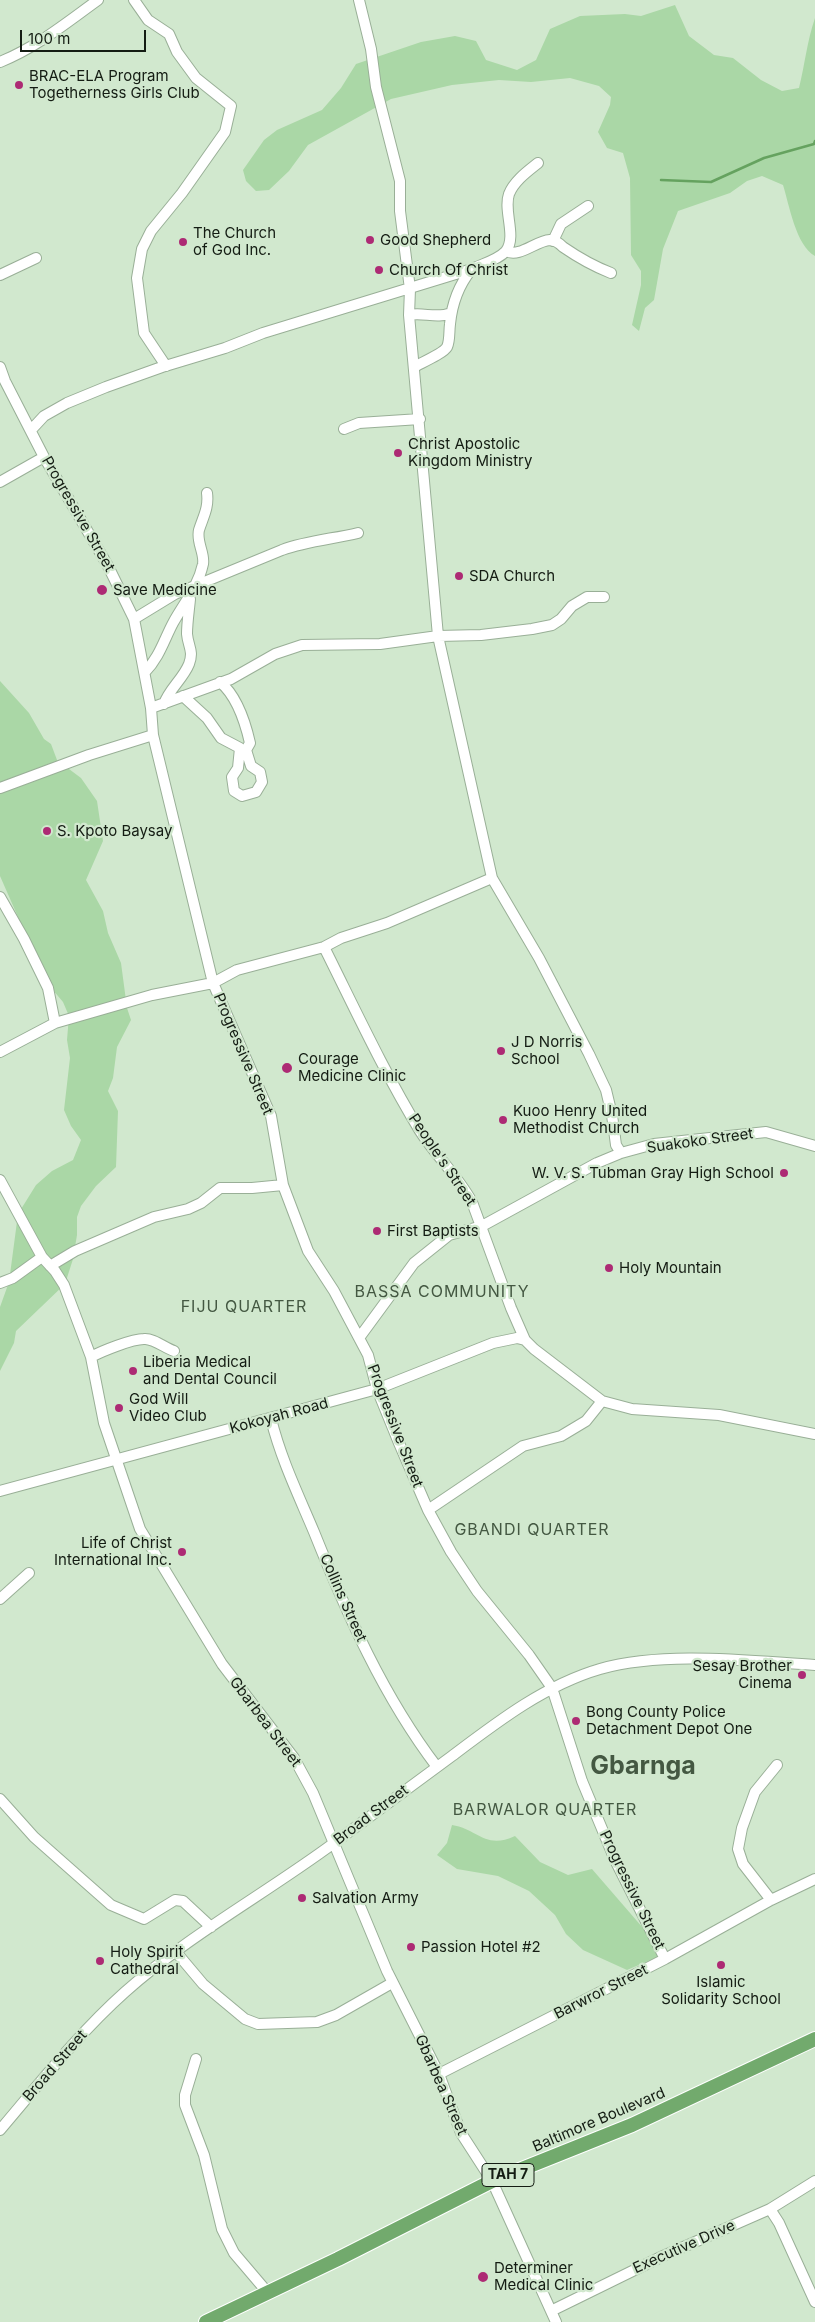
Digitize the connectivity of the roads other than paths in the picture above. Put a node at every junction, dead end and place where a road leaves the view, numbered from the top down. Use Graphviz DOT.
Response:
graph roads {
  1 [pos="98,0"];
  2 [pos="134,0"];
  3 [pos="359,0"];
  4 [pos="0,62"];
  5 [pos="538,163"];
  6 [pos="588,206"];
  7 [pos="553,240"];
  8 [pos="506,251"];
  9 [pos="36,258"];
  10 [pos="472,269"];
  11 [pos="611,273"];
  12 [pos="0,275"];
  13 [pos="410,289"];
  14 [pos="452,312"];
  15 [pos="409,315"];
  16 [pos="166,366"];
  17 [pos="0,367"];
  18 [pos="414,367"];
  19 [pos="420,419"];
  20 [pos="31,430"];
  21 [pos="344,430"];
  22 [pos="44,457"];
  23 [pos="0,482"];
  24 [pos="207,494"];
  25 [pos="358,532"];
  26 [pos="195,586"];
  27 [pos="190,596"];
  28 [pos="604,597"];
  29 [pos="134,618"];
  30 [pos="174,622"];
  31 [pos="187,635"];
  32 [pos="438,636"];
  33 [pos="145,672"];
  34 [pos="220,682"];
  35 [pos="183,696"];
  36 [pos="164,704"];
  37 [pos="151,708"];
  38 [pos="153,736"];
  39 [pos="0,788"];
  40 [pos="492,878"];
  41 [pos="0,897"];
  42 [pos="324,947"];
  43 [pos="213,983"];
  44 [pos="55,1023"];
  45 [pos="0,1052"];
  46 [pos="815,1146"];
  47 [pos="621,1153"];
  48 [pos="0,1180"];
  49 [pos="282,1185"];
  50 [pos="482,1226"];
  51 [pos="42,1257"];
  52 [pos="50,1266"];
  53 [pos="0,1284"];
  54 [pos="359,1338"];
  55 [pos="525,1340"];
  56 [pos="174,1351"];
  57 [pos="91,1357"];
  58 [pos="377,1389"];
  59 [pos="602,1401"];
  60 [pos="270,1419"];
  61 [pos="815,1434"];
  62 [pos="116,1461"];
  63 [pos="0,1491"];
  64 [pos="428,1510"];
  65 [pos="29,1572"];
  66 [pos="0,1599"];
  67 [pos="815,1665"];
  68 [pos="552,1688"];
  69 [pos="777,1765"];
  70 [pos="437,1767"];
  71 [pos="0,1799"];
  72 [pos="333,1844"];
  73 [pos="815,1879"];
  74 [pos="771,1900"];
  75 [pos="211,1927"];
  76 [pos="176,1952"];
  77 [pos="665,1959"];
  78 [pos="392,1983"];
  79 [pos="815,2039"];
  80 [pos="196,2058"];
  81 [pos="439,2074"];
  82 [pos="0,2130"];
  83 [pos="815,2181"];
  84 [pos="492,2182"];
  85 [pos="770,2209"];
  86 [pos="268,2293"];
  87 [pos="815,2302"];
  88 [pos="551,2311"];
  89 [pos="206,2322"];
  90 [pos="556,2322"];
  1 -- 4 [label="street"];
  2 -- 16 [label="street"];
  3 -- 13 [label="street"];
  5 -- 8 [label="street"];
  6 -- 7 [label="street"];
  7 -- 8 [label="street"];
  7 -- 11 [label="street"];
  8 -- 10 [label="street"];
  9 -- 12 [label="street"];
  10 -- 13 [label="street"];
  10 -- 14 [label="street"];
  13 -- 15 [label="street"];
  13 -- 16 [label="street"];
  14 -- 15 [label="street"];
  14 -- 18 [label="street"];
  15 -- 18 [label="street"];
  16 -- 20 [label="street"];
  17 -- 20 [label="street, Progressive Street"];
  18 -- 19 [label="street"];
  19 -- 21 [label="street"];
  19 -- 32 [label="street"];
  20 -- 22 [label="street, Progressive Street"];
  22 -- 23 [label="street"];
  22 -- 29 [label="street, Progressive Street"];
  24 -- 26 [label="street"];
  25 -- 26 [label="street"];
  26 -- 27 [label="street"];
  26 -- 29 [label="street"];
  27 -- 30 [label="street"];
  27 -- 31 [label="street"];
  28 -- 32 [label="street"];
  29 -- 33 [label="street, Progressive Street"];
  30 -- 31 [label="street"];
  30 -- 33 [label="street"];
  31 -- 36 [label="street"];
  32 -- 34 [label="street"];
  32 -- 40 [label="street"];
  33 -- 37 [label="street, Progressive Street"];
  34 -- 35 [label="street"];
  34 -- 35 [label="street"];
  35 -- 36 [label="street"];
  36 -- 37 [label="street"];
  37 -- 38 [label="street, Progressive Street"];
  38 -- 39 [label="street"];
  38 -- 43 [label="street, Progressive Street"];
  40 -- 42 [label="street"];
  40 -- 47 [label="street"];
  41 -- 44 [label="street"];
  42 -- 43 [label="street"];
  42 -- 50 [label="street, People's Street"];
  43 -- 44 [label="street"];
  43 -- 49 [label="street, Progressive Street"];
  44 -- 45 [label="street"];
  46 -- 47 [label="street, Suakoko Street"];
  47 -- 50 [label="street, Suakoko Street"];
  48 -- 51 [label="street, Gbarbea Street"];
  49 -- 52 [label="street"];
  49 -- 54 [label="street, Progressive Street"];
  50 -- 54 [label="street, Suakoko Street"];
  50 -- 55 [label="street, People's Street"];
  51 -- 52 [label="street, Gbarbea Street"];
  51 -- 53 [label="street"];
  52 -- 57 [label="street, Gbarbea Street"];
  54 -- 58 [label="street, Progressive Street"];
  55 -- 58 [label="street, Kokoyah Road"];
  55 -- 59 [label="street, People's Street"];
  56 -- 57 [label="street"];
  57 -- 62 [label="street, Gbarbea Street"];
  58 -- 60 [label="street, Kokoyah Road"];
  58 -- 64 [label="street, Progressive Street"];
  59 -- 61 [label="street, People's Street"];
  59 -- 64 [label="street"];
  60 -- 62 [label="street, Kokoyah Road"];
  60 -- 70 [label="street, Collins Street"];
  62 -- 63 [label="street, Kokoyah Road"];
  62 -- 72 [label="street, Gbarbea Street"];
  64 -- 68 [label="street, Progressive Street"];
  65 -- 66 [label="street"];
  67 -- 68 [label="street, Broad Street"];
  68 -- 70 [label="street, Broad Street"];
  68 -- 77 [label="street, Progressive Street"];
  69 -- 74 [label="street"];
  70 -- 72 [label="street, Broad Street"];
  71 -- 75 [label="street"];
  72 -- 75 [label="street, Broad Street"];
  72 -- 78 [label="street, Gbarbea Street"];
  73 -- 74 [label="street, Barwror Street"];
  74 -- 77 [label="street, Barwror Street"];
  75 -- 76 [label="street, Broad Street"];
  76 -- 78 [label="street"];
  76 -- 82 [label="street, Broad Street"];
  77 -- 81 [label="street, Barwror Street"];
  78 -- 81 [label="street, Gbarbea Street"];
  79 -- 84 [label="highway, Baltimore Boulevard / TAH 7"];
  80 -- 86 [label="street"];
  81 -- 84 [label="street, Gbarbea Street"];
  83 -- 85 [label="street, Executive Drive"];
  84 -- 86 [label="highway, Baltimore Boulevard / TAH 7"];
  84 -- 88 [label="street, Gbarbea Street"];
  85 -- 87 [label="street"];
  85 -- 88 [label="street, Executive Drive"];
  86 -- 89 [label="highway, Baltimore Boulevard / TAH 7"];
  88 -- 90 [label="street, Gbarbea Street"];
}
